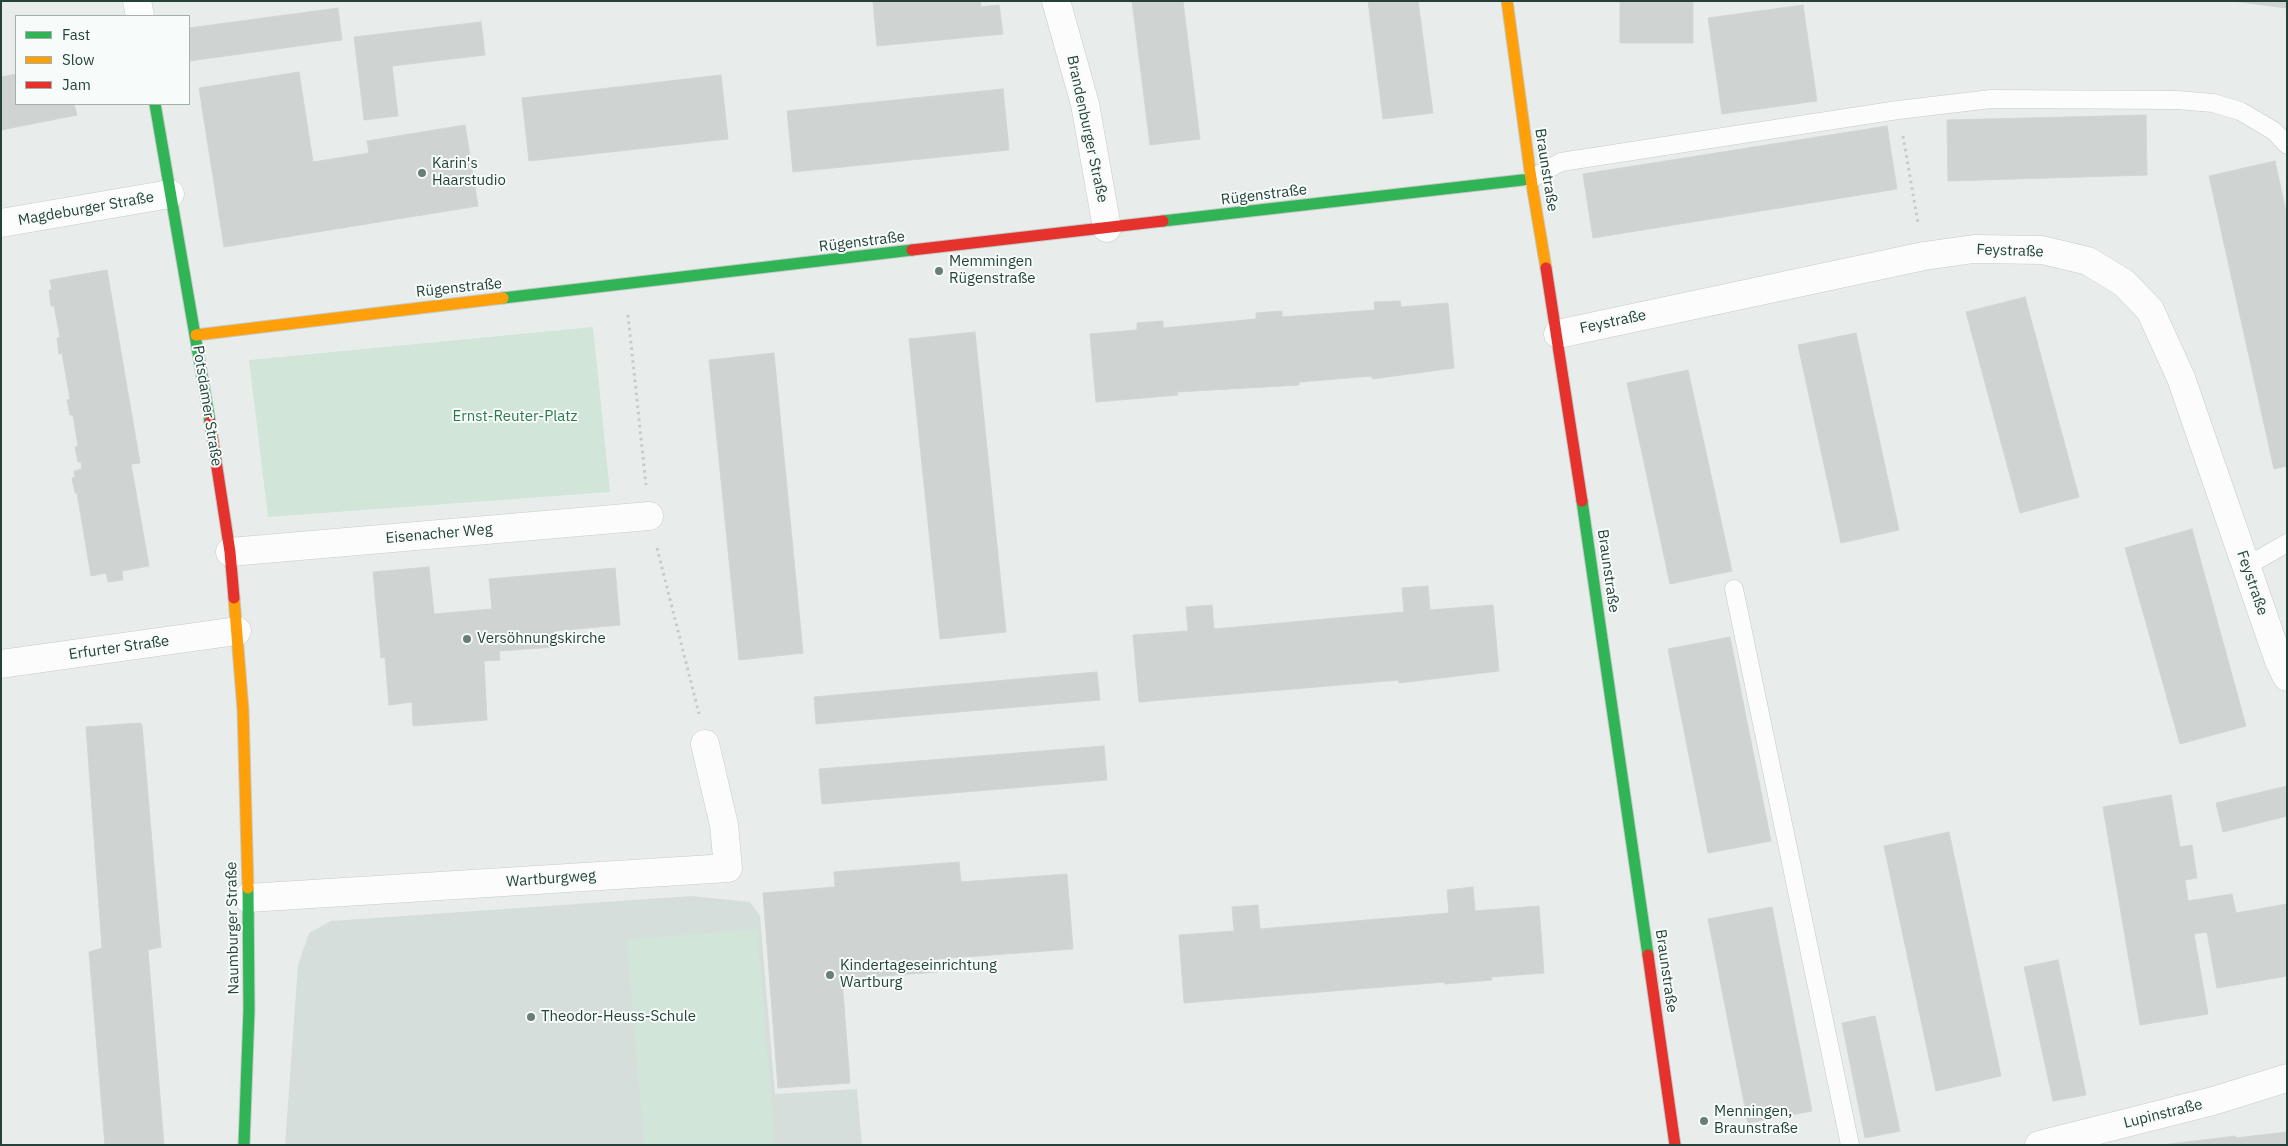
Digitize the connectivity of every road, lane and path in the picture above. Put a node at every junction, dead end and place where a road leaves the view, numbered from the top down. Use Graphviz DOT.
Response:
graph roads {
  1 [pos="137,1"];
  2 [pos="1056,1"];
  3 [pos="1507,1"];
  4 [pos="140,15"];
  5 [pos="155,105"];
  6 [pos="1898,110"];
  7 [pos="2287,146"];
  8 [pos="1531,179"];
  9 [pos="170,194"];
  10 [pos="1,223"];
  11 [pos="1107,228"];
  12 [pos="1924,256"];
  13 [pos="1558,334"];
  14 [pos="196,336"];
  15 [pos="649,516"];
  16 [pos="2287,543"];
  17 [pos="230,552"];
  18 [pos="2247,566"];
  19 [pos="1734,589"];
  20 [pos="237,631"];
  21 [pos="1,664"];
  22 [pos="2287,677"];
  23 [pos="243,710"];
  24 [pos="705,744"];
  25 [pos="248,898"];
  26 [pos="2287,1078"];
  27 [pos="244,1145"];
  28 [pos="1676,1145"];
  29 [pos="1850,1145"];
  30 [pos="2038,1145"];
  1 -- 4 [label="street"];
  2 -- 11 [label="street, Brandenburger Straße"];
  3 -- 8 [label="street, Braunstraße"];
  5 -- 9 [label="street, Potsdamer Straße"];
  6 -- 7 [label="lane"];
  6 -- 8 [label="lane"];
  6 -- 12 [label="path"];
  8 -- 11 [label="street, Rügenstraße"];
  8 -- 13 [label="street, Braunstraße"];
  9 -- 10 [label="street, Magdeburger Straße"];
  9 -- 14 [label="street, Potsdamer Straße"];
  11 -- 14 [label="street, Rügenstraße"];
  12 -- 13 [label="street, Feystraße"];
  12 -- 18 [label="street, Feystraße"];
  13 -- 28 [label="street, Braunstraße"];
  14 -- 17 [label="street, Potsdamer Straße"];
  15 -- 17 [label="street, Eisenacher Weg"];
  16 -- 18 [label="lane"];
  17 -- 20 [label="street, Potsdamer Straße"];
  18 -- 22 [label="street, Feystraße"];
  19 -- 29 [label="lane"];
  20 -- 21 [label="street, Erfurter Straße"];
  20 -- 23 [label="street, Potsdamer Straße"];
  23 -- 25 [label="street, Naumburger Straße"];
  24 -- 25 [label="street, Wartburgweg"];
  25 -- 27 [label="street, Naumburger Straße"];
  26 -- 30 [label="street, Lupinstraße"];
}
